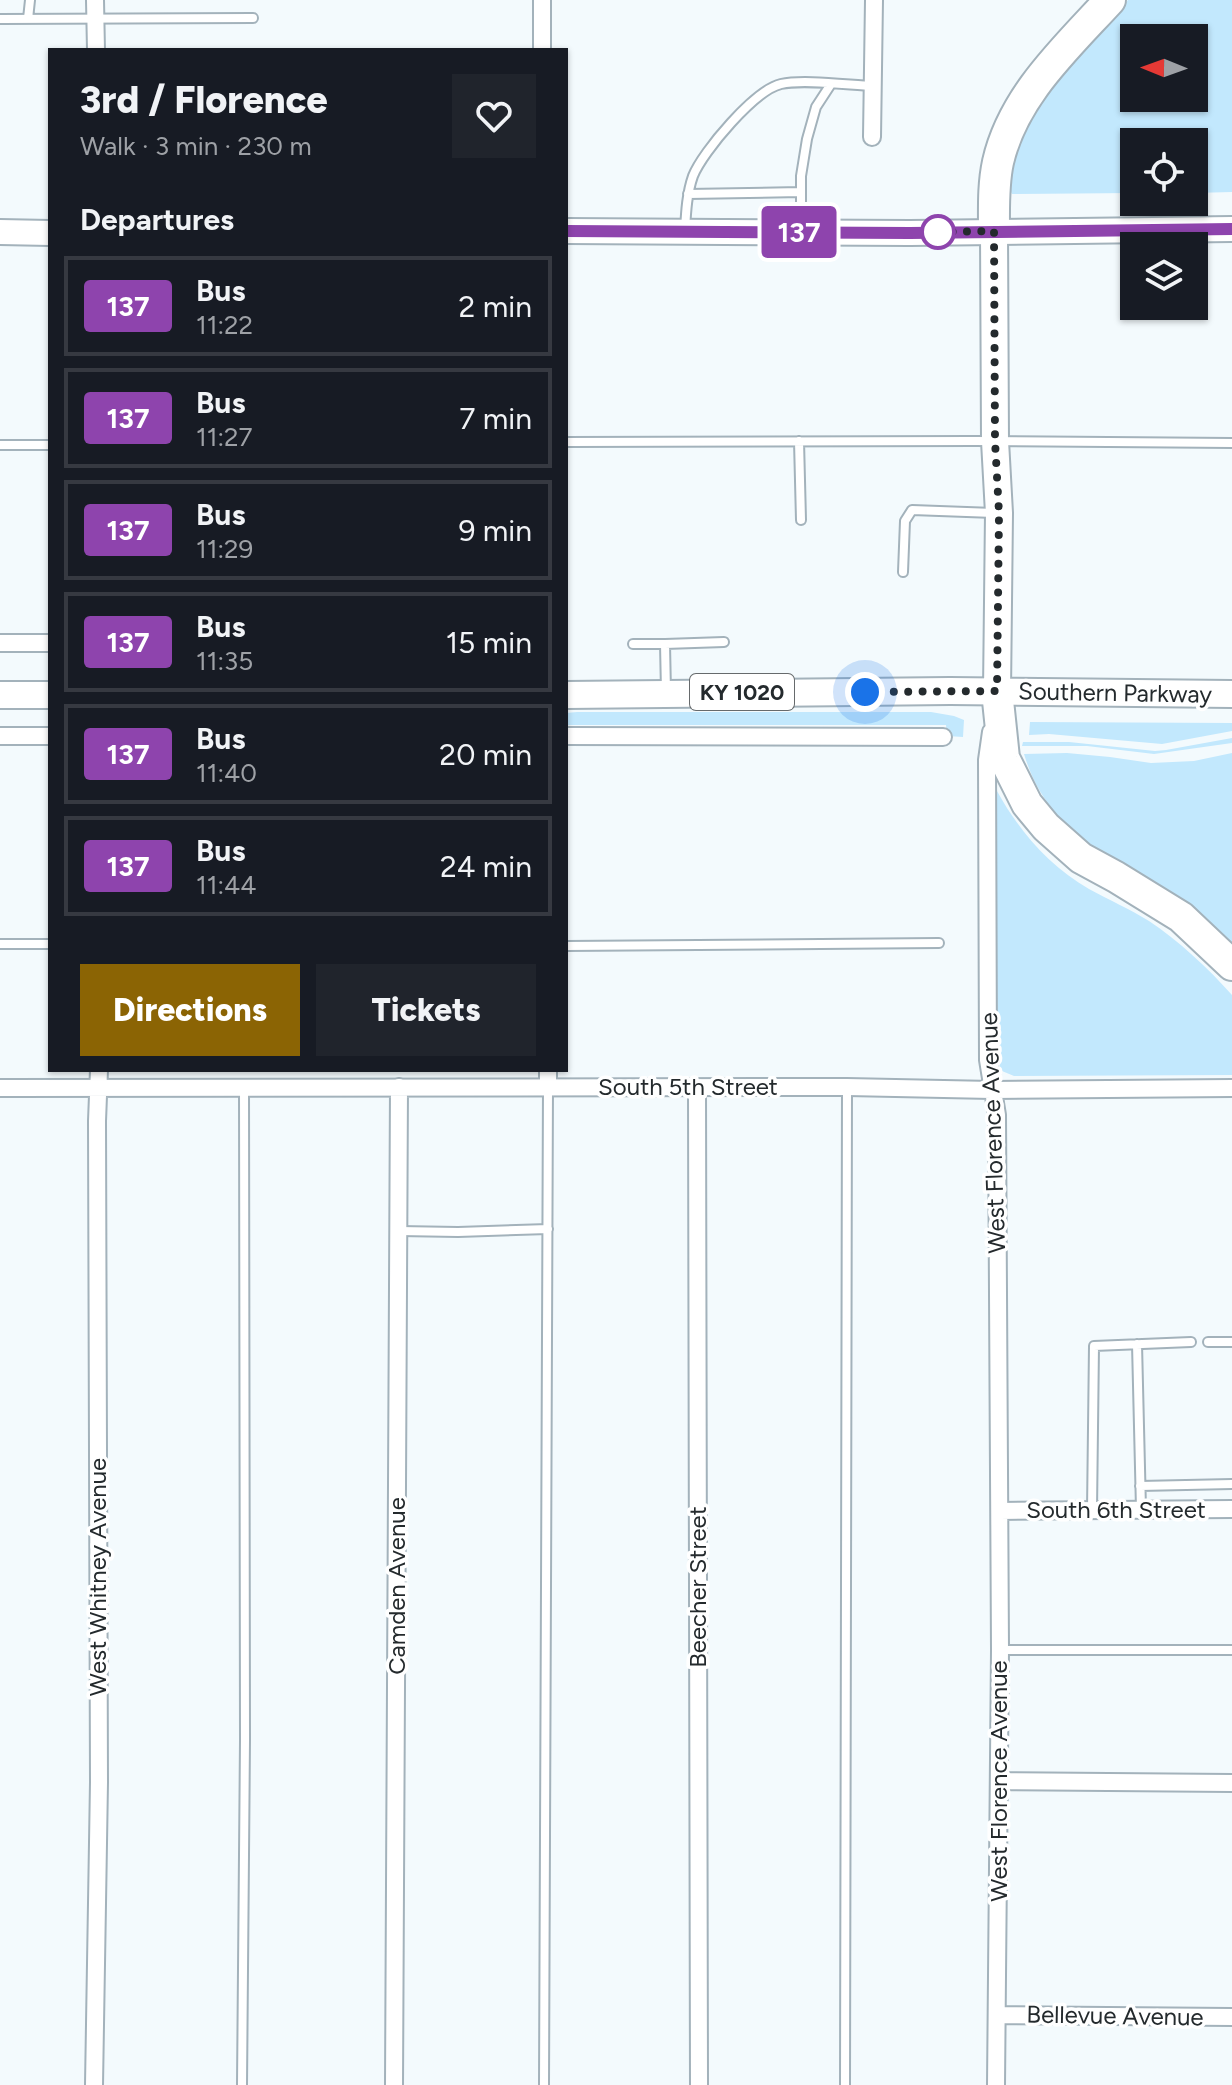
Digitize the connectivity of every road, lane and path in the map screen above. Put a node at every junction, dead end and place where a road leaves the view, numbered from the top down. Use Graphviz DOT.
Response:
graph roads {
  1 [pos="30,0"];
  2 [pos="95,0"];
  3 [pos="542,0"];
  4 [pos="874,0"];
  5 [pos="1110,0"];
  6 [pos="253,18"];
  7 [pos="0,19"];
  8 [pos="28,19"];
  9 [pos="95,19"];
  10 [pos="96,48"];
  11 [pos="542,48"];
  12 [pos="831,84"];
  13 [pos="873,86"];
  14 [pos="872,137"];
  15 [pos="801,192"];
  16 [pos="688,194"];
  17 [pos="1232,229"];
  18 [pos="568,231"];
  19 [pos="685,231"];
  20 [pos="994,231"];
  21 [pos="0,232"];
  22 [pos="801,232"];
  23 [pos="48,233"];
  24 [pos="799,441"];
  25 [pos="995,441"];
  26 [pos="568,442"];
  27 [pos="1232,443"];
  28 [pos="0,445"];
  29 [pos="48,445"];
  30 [pos="999,513"];
  31 [pos="801,520"];
  32 [pos="903,572"];
  33 [pos="724,642"];
  34 [pos="0,643"];
  35 [pos="48,643"];
  36 [pos="633,644"];
  37 [pos="665,644"];
  38 [pos="997,691"];
  39 [pos="666,693"];
  40 [pos="1232,694"];
  41 [pos="0,695"];
  42 [pos="48,695"];
  43 [pos="568,695"];
  44 [pos="0,736"];
  45 [pos="48,736"];
  46 [pos="568,736"];
  47 [pos="943,737"];
  48 [pos="939,943"];
  49 [pos="0,944"];
  50 [pos="48,944"];
  51 [pos="568,946"];
  52 [pos="1232,965"];
  53 [pos="99,1072"];
  54 [pos="548,1078"];
  55 [pos="399,1087"];
  56 [pos="847,1087"];
  57 [pos="0,1088"];
  58 [pos="99,1088"];
  59 [pos="244,1088"];
  60 [pos="697,1088"];
  61 [pos="1232,1088"];
  62 [pos="992,1090"];
  63 [pos="548,1229"];
  64 [pos="398,1231"];
  65 [pos="1191,1342"];
  66 [pos="1208,1342"];
  67 [pos="1232,1342"];
  68 [pos="1137,1344"];
  69 [pos="1232,1484"];
  70 [pos="1140,1486"];
  71 [pos="1141,1509"];
  72 [pos="1232,1509"];
  73 [pos="1092,1510"];
  74 [pos="1000,1511"];
  75 [pos="1000,1650"];
  76 [pos="1232,1650"];
  77 [pos="999,1781"];
  78 [pos="1232,1783"];
  79 [pos="997,2015"];
  80 [pos="1232,2017"];
  81 [pos="94,2085"];
  82 [pos="242,2085"];
  83 [pos="394,2085"];
  84 [pos="544,2085"];
  85 [pos="699,2085"];
  86 [pos="845,2085"];
  87 [pos="996,2085"];
  1 -- 8 [label="lane"];
  2 -- 9 [label="street"];
  3 -- 11 [label="street"];
  4 -- 13 [label="street"];
  5 -- 20 [label="highway"];
  6 -- 9 [label="lane"];
  7 -- 8 [label="lane"];
  8 -- 9 [label="lane"];
  9 -- 10 [label="street"];
  12 -- 13 [label="lane"];
  12 -- 15 [label="lane"];
  12 -- 16 [label="lane"];
  13 -- 14 [label="street"];
  15 -- 16 [label="lane"];
  15 -- 22 [label="lane"];
  16 -- 19 [label="lane"];
  17 -- 20 [label="main road"];
  18 -- 19 [label="main road"];
  19 -- 22 [label="main road"];
  20 -- 22 [label="main road"];
  20 -- 25 [label="main road, West Florence Avenue"];
  21 -- 23 [label="main road"];
  24 -- 25 [label="lane"];
  24 -- 26 [label="lane"];
  24 -- 31 [label="lane"];
  25 -- 27 [label="lane"];
  25 -- 30 [label="main road, West Florence Avenue"];
  28 -- 29 [label="lane"];
  30 -- 32 [label="lane"];
  30 -- 38 [label="main road, West Florence Avenue"];
  33 -- 37 [label="lane"];
  34 -- 35 [label="street"];
  36 -- 37 [label="lane"];
  37 -- 39 [label="lane"];
  38 -- 39 [label="main road, Southern Parkway / KY 1020"];
  38 -- 40 [label="main road, Southern Parkway / KY 1020"];
  38 -- 52 [label="highway"];
  38 -- 62 [label="street, West Florence Avenue"];
  39 -- 43 [label="main road, Southern Parkway / KY 1020"];
  41 -- 42 [label="main road"];
  44 -- 45 [label="street"];
  46 -- 47 [label="street"];
  48 -- 51 [label="lane"];
  49 -- 50 [label="lane"];
  53 -- 58 [label="street, West Whitney Avenue"];
  54 -- 55 [label="street, South 5th Street"];
  54 -- 60 [label="street, South 5th Street"];
  54 -- 63 [label="lane"];
  55 -- 59 [label="street, South 5th Street"];
  55 -- 64 [label="street, Camden Avenue"];
  56 -- 60 [label="street, South 5th Street"];
  56 -- 62 [label="street, South 5th Street"];
  56 -- 86 [label="lane"];
  57 -- 58 [label="street, South 5th Street"];
  58 -- 59 [label="street, South 5th Street"];
  58 -- 81 [label="street, West Whitney Avenue"];
  59 -- 82 [label="lane"];
  60 -- 85 [label="street, Beecher Street"];
  61 -- 62 [label="street, South 5th Street"];
  62 -- 74 [label="street, West Florence Avenue"];
  63 -- 64 [label="lane"];
  63 -- 84 [label="lane"];
  64 -- 83 [label="street, Camden Avenue"];
  65 -- 68 [label="lane"];
  66 -- 67 [label="lane"];
  68 -- 70 [label="lane"];
  68 -- 73 [label="lane"];
  69 -- 70 [label="lane"];
  70 -- 71 [label="lane"];
  71 -- 72 [label="street, South 6th Street"];
  71 -- 73 [label="street, South 6th Street"];
  73 -- 74 [label="street, South 6th Street"];
  74 -- 75 [label="street, West Florence Avenue"];
  75 -- 76 [label="lane"];
  75 -- 77 [label="street, West Florence Avenue"];
  77 -- 78 [label="street"];
  77 -- 79 [label="street, West Florence Avenue"];
  79 -- 80 [label="street, Bellevue Avenue"];
  79 -- 87 [label="street, West Florence Avenue"];
}
